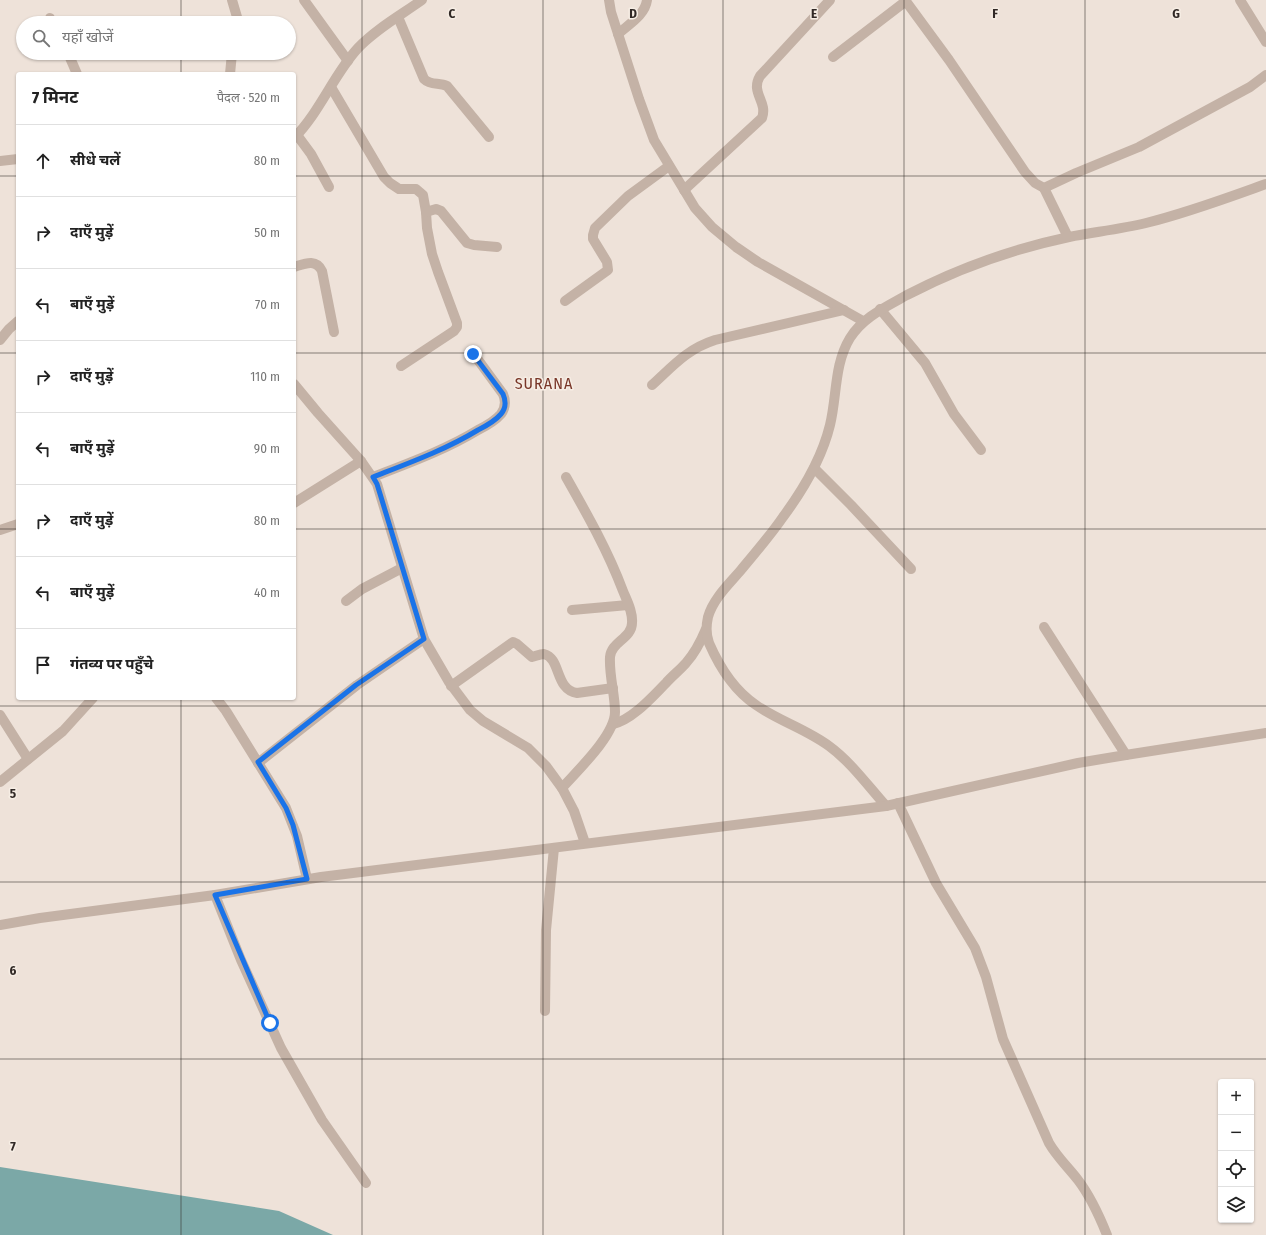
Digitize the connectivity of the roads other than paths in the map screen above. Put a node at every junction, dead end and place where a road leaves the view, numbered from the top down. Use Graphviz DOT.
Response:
graph roads {
  1 [pos="232,0"];
  2 [pos="304,0"];
  3 [pos="422,0"];
  4 [pos="609,0"];
  5 [pos="647,0"];
  6 [pos="830,0"];
  7 [pos="906,0"];
  8 [pos="1240,0"];
  9 [pos="237,16"];
  10 [pos="398,17"];
  11 [pos="618,34"];
  12 [pos="1266,42"];
  13 [pos="833,57"];
  14 [pos="71,60"];
  15 [pos="231,60"];
  16 [pos="348,61"];
  17 [pos="76,72"];
  18 [pos="230,72"];
  19 [pos="1266,75"];
  20 [pos="331,87"];
  21 [pos="296,135"];
  22 [pos="296,137"];
  23 [pos="489,137"];
  24 [pos="16,159"];
  25 [pos="0,161"];
  26 [pos="669,166"];
  27 [pos="1266,184"];
  28 [pos="329,187"];
  29 [pos="1044,188"];
  30 [pos="684,190"];
  31 [pos="426,212"];
  32 [pos="1068,237"];
  33 [pos="497,247"];
  34 [pos="296,266"];
  35 [pos="565,301"];
  36 [pos="880,309"];
  37 [pos="844,310"];
  38 [pos="863,321"];
  39 [pos="16,323"];
  40 [pos="334,332"];
  41 [pos="1,338"];
  42 [pos="473,354"];
  43 [pos="401,366"];
  44 [pos="652,385"];
  45 [pos="296,386"];
  46 [pos="981,450"];
  47 [pos="361,461"];
  48 [pos="814,468"];
  49 [pos="373,477"];
  50 [pos="566,477"];
  51 [pos="296,502"];
  52 [pos="16,525"];
  53 [pos="0,530"];
  54 [pos="402,568"];
  55 [pos="911,569"];
  56 [pos="346,601"];
  57 [pos="628,605"];
  58 [pos="572,610"];
  59 [pos="1044,627"];
  60 [pos="706,629"];
  61 [pos="424,639"];
  62 [pos="451,686"];
  63 [pos="612,688"];
  64 [pos="91,700"];
  65 [pos="218,700"];
  66 [pos="0,715"];
  67 [pos="613,724"];
  68 [pos="1266,733"];
  69 [pos="1126,755"];
  70 [pos="28,759"];
  71 [pos="258,762"];
  72 [pos="0,782"];
  73 [pos="562,788"];
  74 [pos="898,804"];
  75 [pos="886,806"];
  76 [pos="585,843"];
  77 [pos="554,848"];
  78 [pos="307,879"];
  79 [pos="215,895"];
  80 [pos="0,925"];
  81 [pos="545,1011"];
  82 [pos="366,1183"];
  83 [pos="1107,1235"];
  1 -- 9 [label="street"];
  2 -- 16 [label="street"];
  3 -- 10 [label="street"];
  4 -- 11 [label="street"];
  5 -- 11 [label="street"];
  6 -- 30 [label="street"];
  7 -- 13 [label="street"];
  7 -- 29 [label="street"];
  8 -- 12 [label="street"];
  10 -- 16 [label="street"];
  10 -- 23 [label="street"];
  11 -- 26 [label="street"];
  14 -- 17 [label="street"];
  15 -- 18 [label="street"];
  16 -- 20 [label="street"];
  19 -- 29 [label="street"];
  20 -- 21 [label="street"];
  20 -- 31 [label="street"];
  22 -- 28 [label="street"];
  24 -- 25 [label="street"];
  26 -- 30 [label="street"];
  26 -- 35 [label="street"];
  27 -- 32 [label="street"];
  29 -- 32 [label="street"];
  30 -- 37 [label="street"];
  31 -- 33 [label="street"];
  31 -- 43 [label="street"];
  32 -- 36 [label="street"];
  34 -- 40 [label="street"];
  36 -- 38 [label="street"];
  36 -- 46 [label="street"];
  37 -- 38 [label="street"];
  37 -- 44 [label="street"];
  38 -- 48 [label="street"];
  39 -- 41 [label="street"];
  42 -- 49 [label="street"];
  45 -- 47 [label="street"];
  47 -- 49 [label="street"];
  47 -- 51 [label="street"];
  48 -- 55 [label="street"];
  48 -- 60 [label="street"];
  49 -- 54 [label="street"];
  50 -- 57 [label="street"];
  52 -- 53 [label="street"];
  54 -- 56 [label="street"];
  54 -- 61 [label="street"];
  57 -- 58 [label="street"];
  57 -- 63 [label="street"];
  59 -- 69 [label="street"];
  60 -- 67 [label="street"];
  60 -- 75 [label="street"];
  61 -- 62 [label="street"];
  61 -- 71 [label="street"];
  62 -- 63 [label="street"];
  62 -- 73 [label="street"];
  63 -- 67 [label="street"];
  64 -- 70 [label="street"];
  65 -- 71 [label="street"];
  66 -- 70 [label="street"];
  67 -- 73 [label="street"];
  68 -- 69 [label="street"];
  69 -- 74 [label="street"];
  70 -- 72 [label="street"];
  71 -- 78 [label="street"];
  73 -- 76 [label="street"];
  74 -- 75 [label="street"];
  74 -- 83 [label="street"];
  75 -- 76 [label="street"];
  76 -- 77 [label="street"];
  77 -- 78 [label="street"];
  77 -- 81 [label="street"];
  78 -- 79 [label="street"];
  79 -- 80 [label="street"];
  79 -- 82 [label="street"];
}
